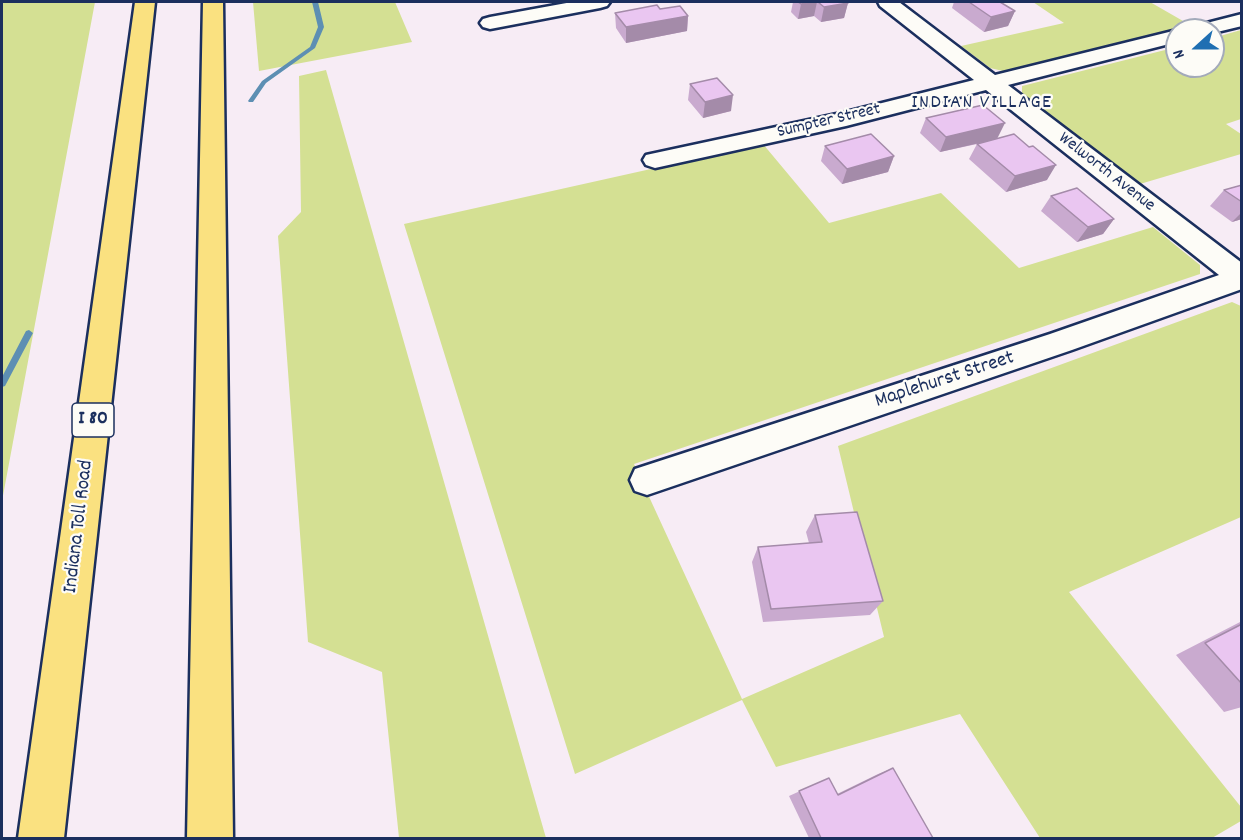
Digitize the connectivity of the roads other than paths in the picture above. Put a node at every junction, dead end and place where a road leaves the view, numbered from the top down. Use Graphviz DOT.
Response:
graph roads {
  1 [pos="145,2"];
  2 [pos="213,2"];
  3 [pos="600,2"];
  4 [pos="886,2"];
  5 [pos="1242,20"];
  6 [pos="490,23"];
  7 [pos="1225,24"];
  8 [pos="1165,39"];
  9 [pos="990,83"];
  10 [pos="655,160"];
  11 [pos="1241,278"];
  12 [pos="647,480"];
  13 [pos="41,838"];
  14 [pos="210,838"];
  1 -- 13 [label="highway, Indiana Toll Road / I 80"];
  2 -- 14 [label="highway"];
  3 -- 6 [label="street"];
  4 -- 9 [label="street, Welworth Avenue"];
  5 -- 7 [label="street"];
  8 -- 9 [label="street, Sumpter Street"];
  9 -- 10 [label="street, Sumpter Street"];
  9 -- 11 [label="street, Welworth Avenue"];
  11 -- 12 [label="street, Maplehurst Street"];
}
